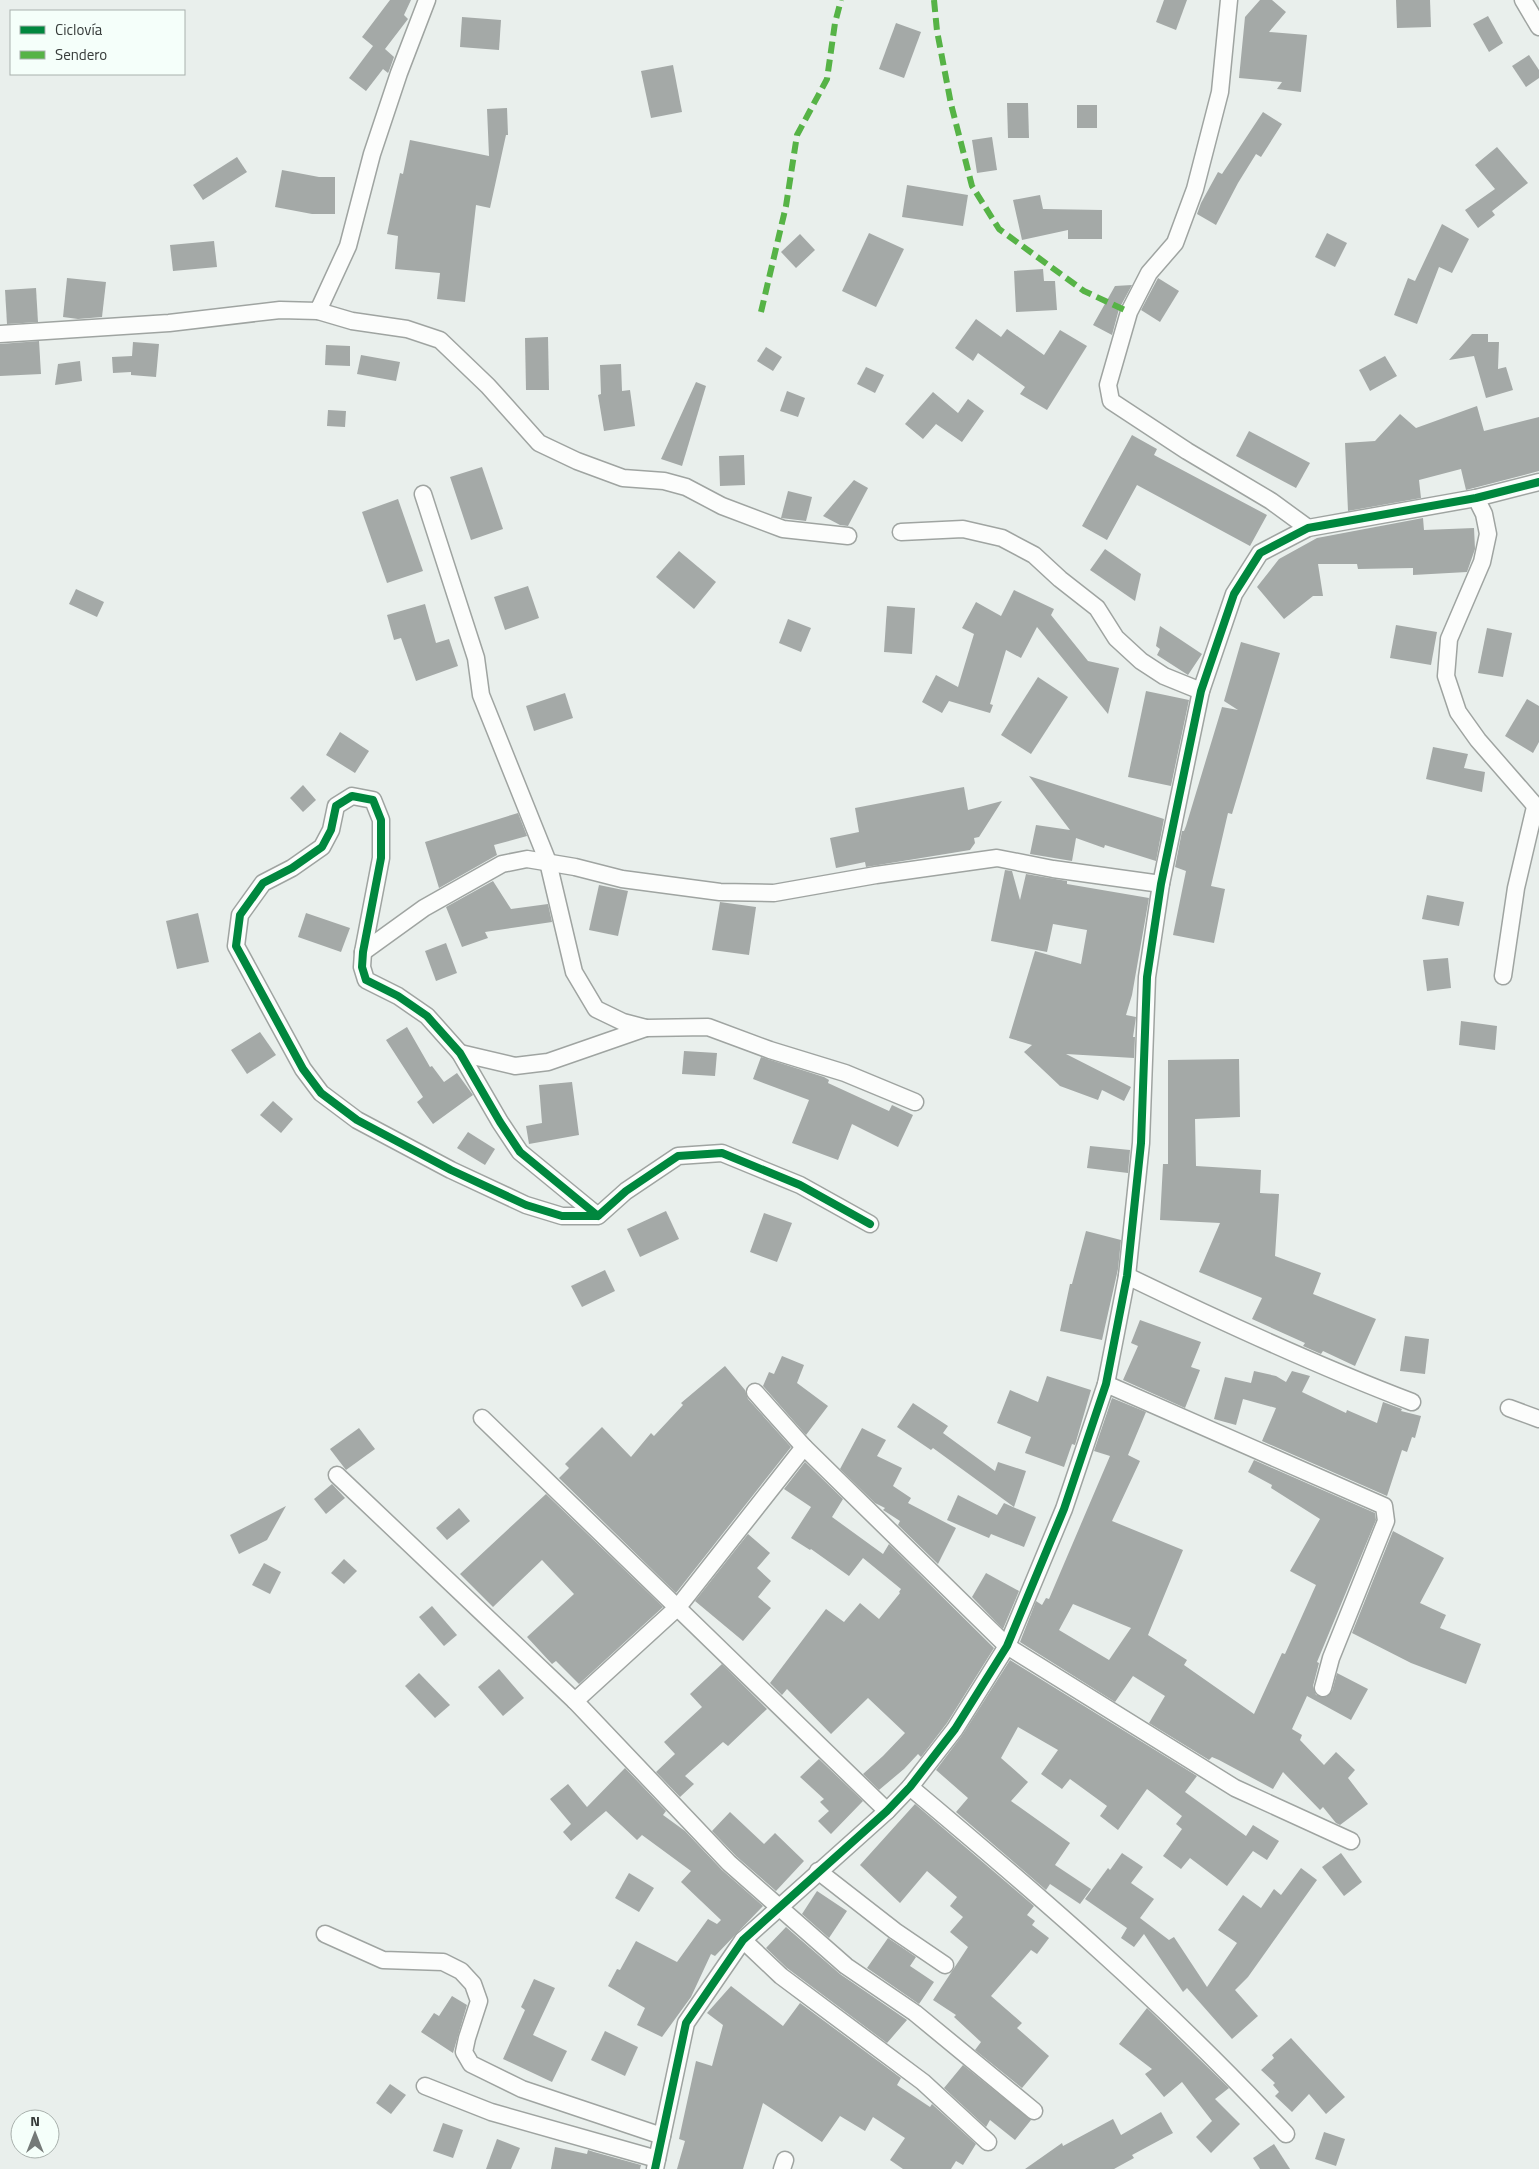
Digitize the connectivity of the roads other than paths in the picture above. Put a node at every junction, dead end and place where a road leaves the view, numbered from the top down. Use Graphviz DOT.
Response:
graph roads {
  1 [pos="427,0"];
  2 [pos="1229,0"];
  3 [pos="1523,0"];
  4 [pos="1539,27"];
  5 [pos="318,311"];
  6 [pos="0,334"];
  7 [pos="1539,482"];
  8 [pos="423,494"];
  9 [pos="1476,498"];
  10 [pos="1308,528"];
  11 [pos="901,532"];
  12 [pos="848,536"];
  13 [pos="1201,691"];
  14 [pos="1537,808"];
  15 [pos="548,862"];
  16 [pos="1161,884"];
  17 [pos="363,952"];
  18 [pos="1503,976"];
  19 [pos="646,1028"];
  20 [pos="460,1054"];
  21 [pos="915,1102"];
  22 [pos="598,1216"];
  23 [pos="870,1224"];
  24 [pos="1126,1276"];
  25 [pos="1106,1384"];
  26 [pos="755,1392"];
  27 [pos="1412,1402"];
  28 [pos="1509,1408"];
  29 [pos="482,1418"];
  30 [pos="1539,1419"];
  31 [pos="804,1447"];
  32 [pos="337,1475"];
  33 [pos="678,1607"];
  34 [pos="1007,1646"];
  35 [pos="1324,1688"];
  36 [pos="575,1701"];
  37 [pos="910,1787"];
  38 [pos="887,1811"];
  39 [pos="1351,1840"];
  40 [pos="818,1871"];
  41 [pos="779,1908"];
  42 [pos="325,1934"];
  43 [pos="743,1940"];
  44 [pos="945,1965"];
  45 [pos="425,2086"];
  46 [pos="1034,2111"];
  47 [pos="1286,2134"];
  48 [pos="662,2136"];
  49 [pos="988,2142"];
  50 [pos="656,2164"];
  1 -- 5 [label="street"];
  2 -- 10 [label="street"];
  3 -- 4 [label="street"];
  5 -- 6 [label="street"];
  5 -- 12 [label="street"];
  7 -- 9 [label="street"];
  8 -- 15 [label="street"];
  9 -- 10 [label="street"];
  9 -- 14 [label="street"];
  10 -- 13 [label="street"];
  11 -- 13 [label="street"];
  13 -- 16 [label="street"];
  14 -- 18 [label="street"];
  15 -- 16 [label="street"];
  15 -- 17 [label="street"];
  15 -- 19 [label="street"];
  16 -- 24 [label="street"];
  17 -- 20 [label="street"];
  17 -- 22 [label="street"];
  19 -- 20 [label="street"];
  19 -- 21 [label="street"];
  20 -- 22 [label="street"];
  22 -- 23 [label="street"];
  24 -- 25 [label="street"];
  24 -- 27 [label="street"];
  25 -- 34 [label="street"];
  25 -- 35 [label="street"];
  26 -- 31 [label="street"];
  28 -- 30 [label="street"];
  29 -- 33 [label="street"];
  31 -- 33 [label="street"];
  31 -- 34 [label="street"];
  32 -- 36 [label="street"];
  33 -- 36 [label="street"];
  33 -- 38 [label="street"];
  34 -- 37 [label="street"];
  34 -- 39 [label="street"];
  36 -- 41 [label="street"];
  37 -- 38 [label="street"];
  37 -- 47 [label="street"];
  38 -- 40 [label="street"];
  40 -- 41 [label="street"];
  40 -- 44 [label="street"];
  41 -- 43 [label="street"];
  41 -- 46 [label="street"];
  42 -- 48 [label="street"];
  43 -- 48 [label="street"];
  43 -- 49 [label="street"];
  45 -- 50 [label="street"];
  48 -- 50 [label="street"];
}
